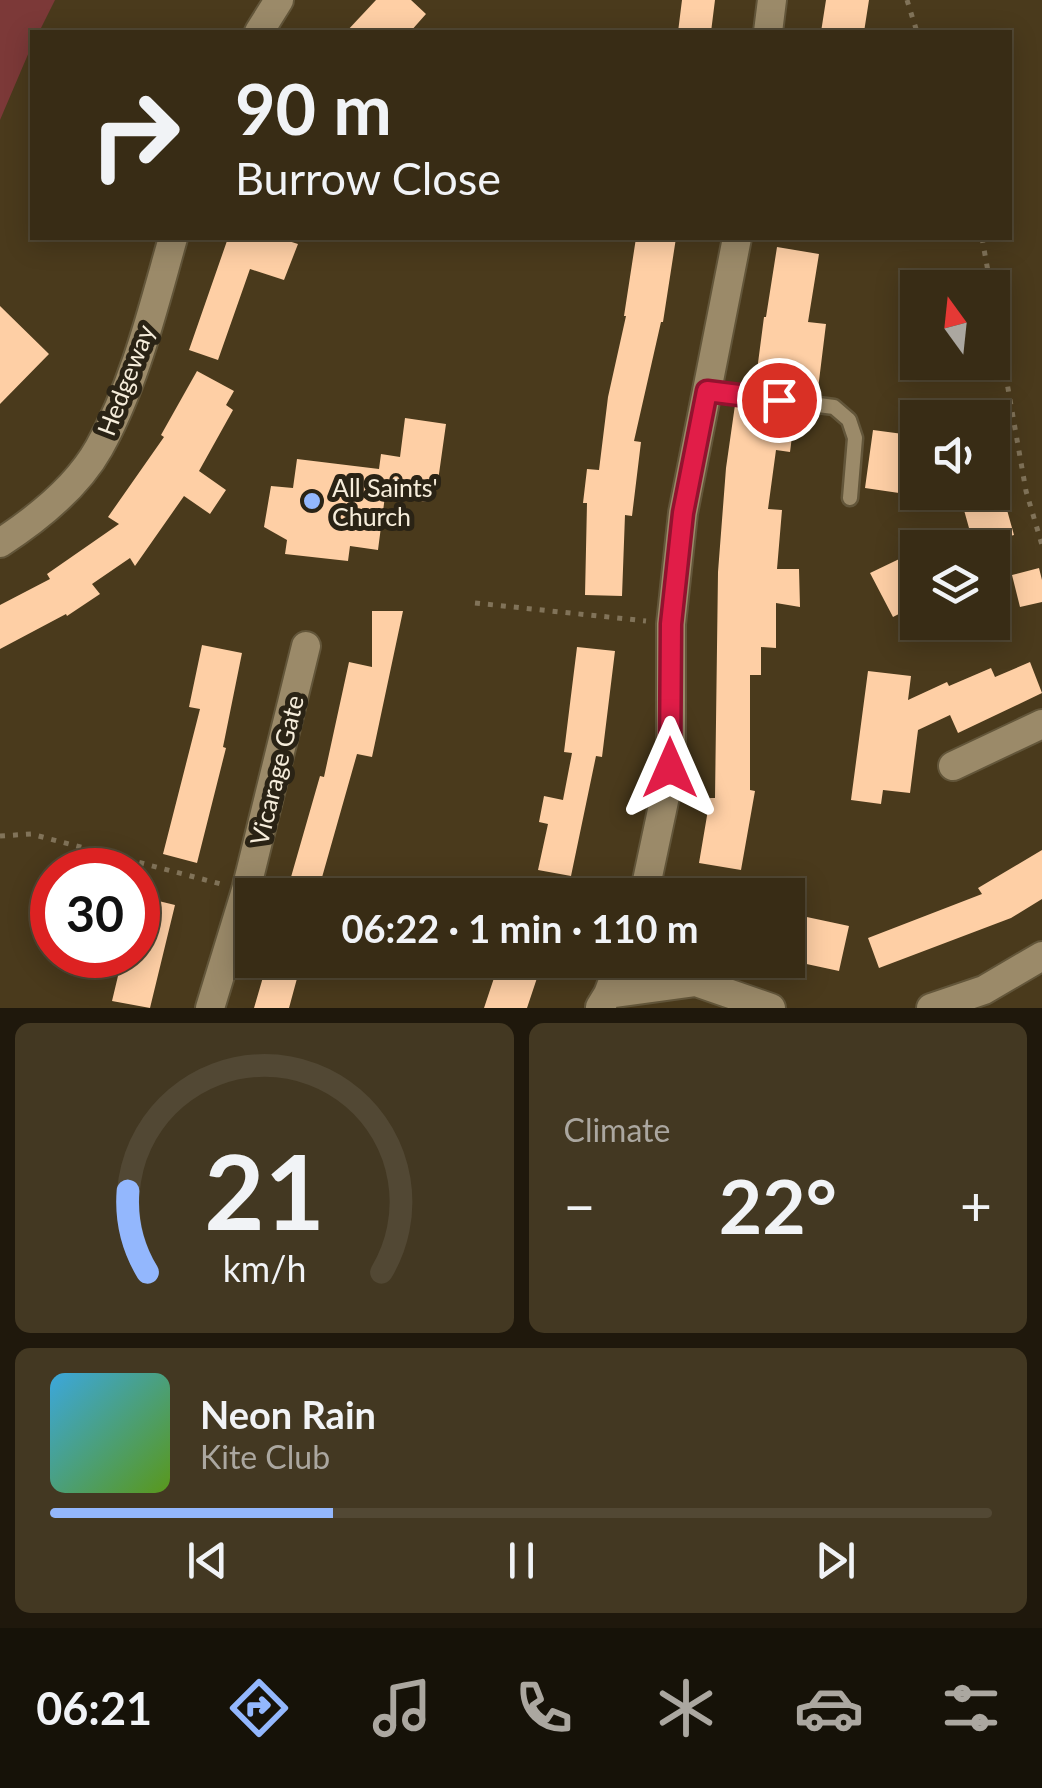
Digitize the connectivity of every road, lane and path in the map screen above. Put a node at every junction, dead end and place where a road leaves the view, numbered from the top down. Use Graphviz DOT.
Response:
graph roads {
  1 [pos="279,0"];
  2 [pos="772,0"];
  3 [pos="907,0"];
  4 [pos="260,30"];
  5 [pos="768,30"];
  6 [pos="917,30"];
  7 [pos="171,240"];
  8 [pos="737,240"];
  9 [pos="982,240"];
  10 [pos="988,270"];
  11 [pos="1007,380"];
  12 [pos="707,391"];
  13 [pos="850,498"];
  14 [pos="0,543"];
  15 [pos="1042,545"];
  16 [pos="476,602"];
  17 [pos="671,624"];
  18 [pos="306,646"];
  19 [pos="1042,724"];
  20 [pos="953,766"];
  21 [pos="0,836"];
  22 [pos="249,878"];
  23 [pos="647,878"];
  24 [pos="235,887"];
  25 [pos="235,926"];
  26 [pos="1042,956"];
  27 [pos="669,978"];
  28 [pos="704,978"];
  29 [pos="604,1001"];
  30 [pos="210,1008"];
  31 [pos="770,1008"];
  32 [pos="931,1008"];
  1 -- 4 [label="street"];
  2 -- 5 [label="street"];
  3 -- 6 [label="path"];
  7 -- 14 [label="street, Hedgeway"];
  8 -- 12 [label="street"];
  9 -- 10 [label="path"];
  11 -- 15 [label="path"];
  12 -- 13 [label="lane"];
  12 -- 17 [label="street"];
  16 -- 17 [label="path"];
  17 -- 23 [label="street"];
  18 -- 22 [label="street, Vicarage Gate"];
  19 -- 20 [label="street"];
  21 -- 24 [label="path"];
  25 -- 30 [label="street, Vicarage Gate"];
  26 -- 32 [label="street"];
  27 -- 29 [label="street"];
  28 -- 31 [label="street"];
}
